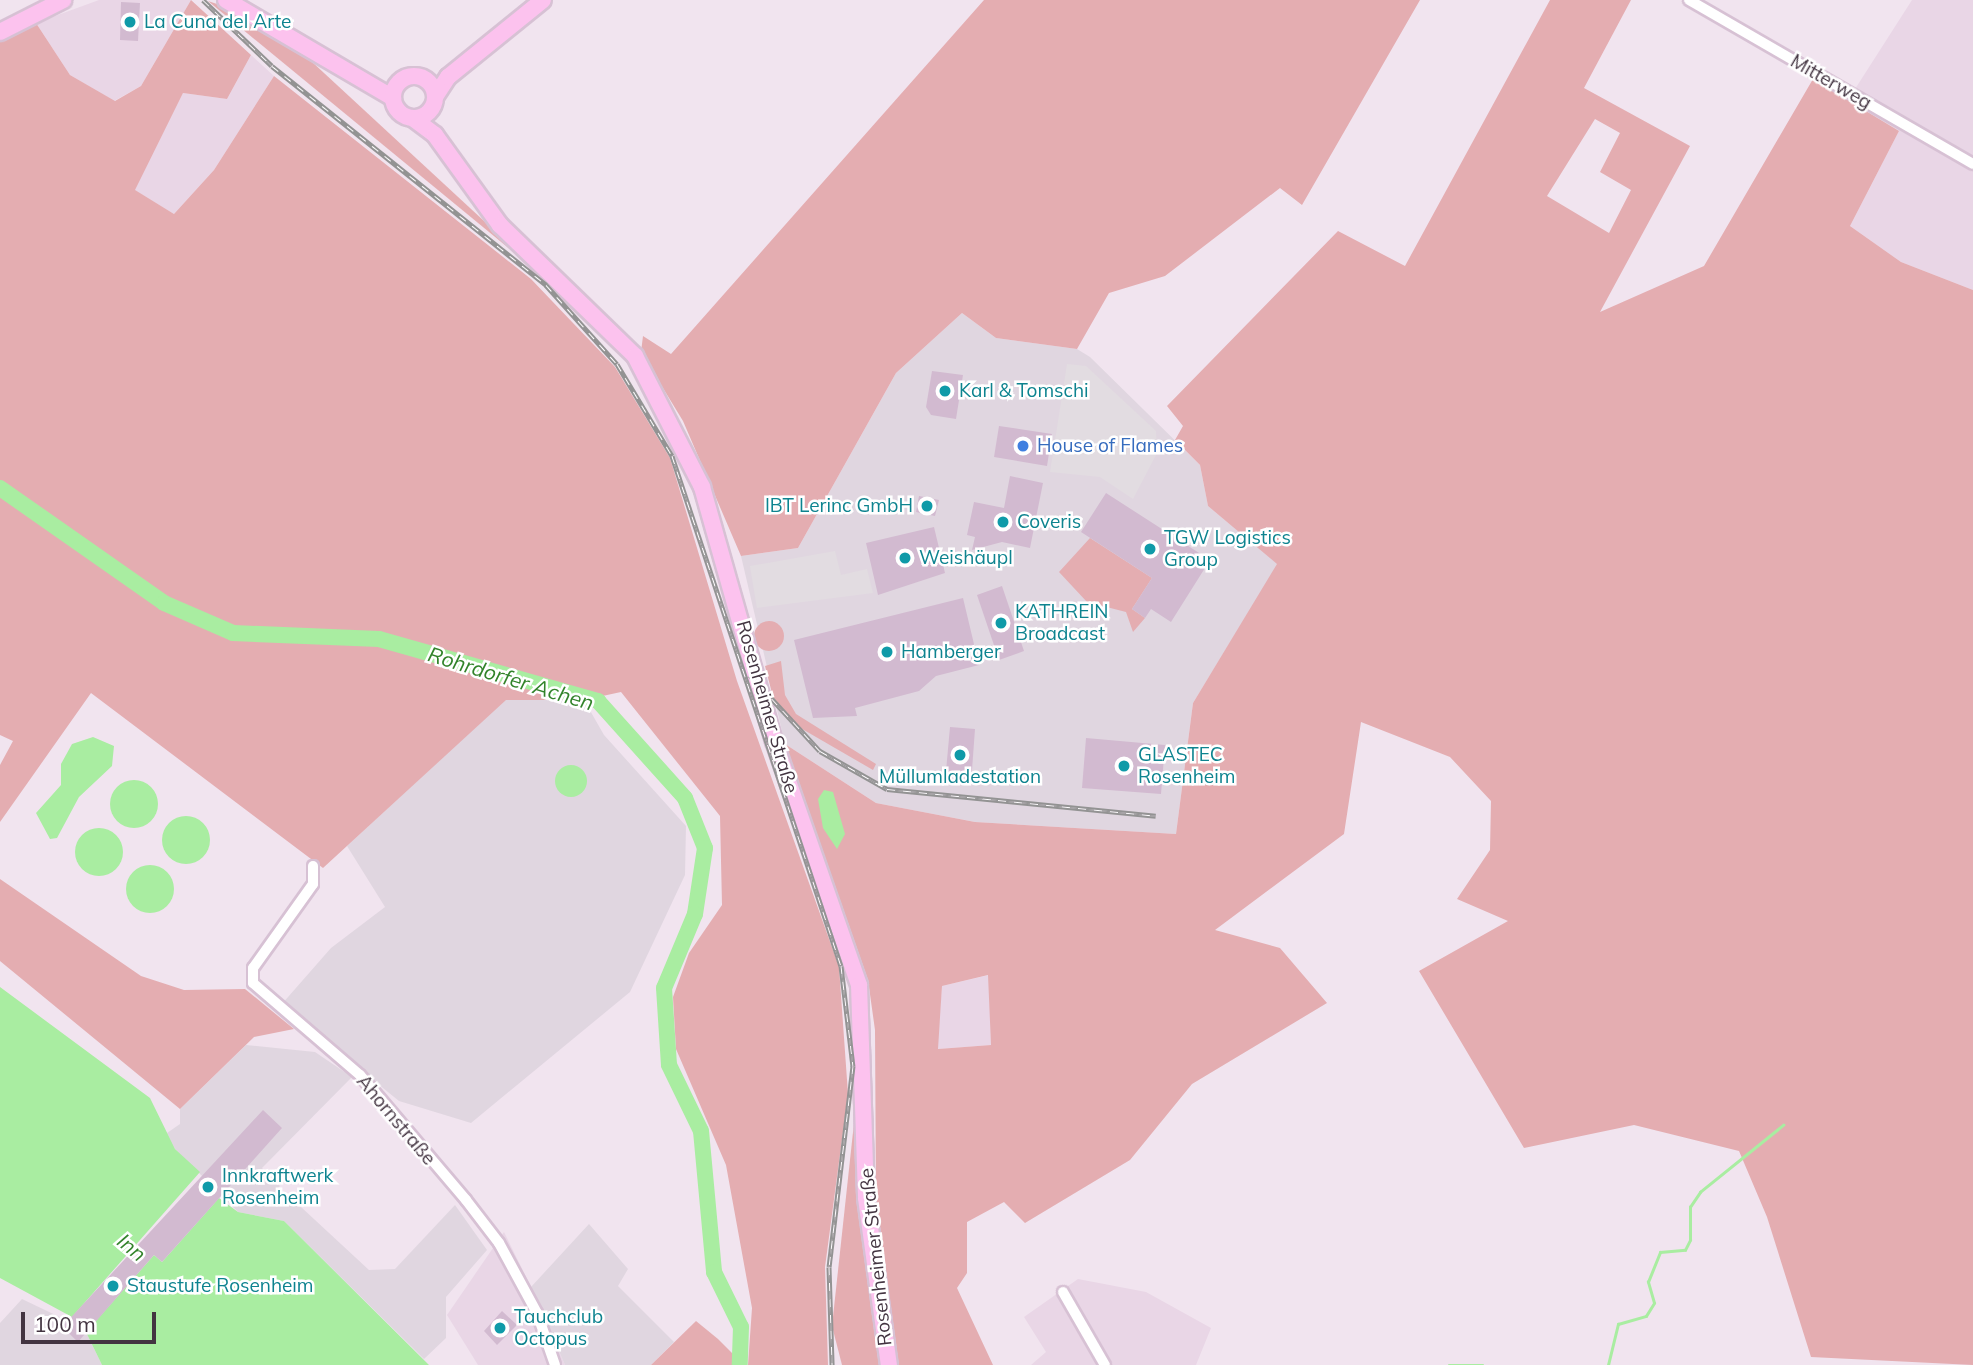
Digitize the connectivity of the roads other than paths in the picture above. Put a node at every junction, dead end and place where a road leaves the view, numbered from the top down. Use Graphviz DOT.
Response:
graph roads {
  1 [pos="64,0"];
  2 [pos="226,0"];
  3 [pos="543,0"];
  4 [pos="1689,0"];
  5 [pos="0,32"];
  6 [pos="448,76"];
  7 [pos="424,79"];
  8 [pos="396,90"];
  9 [pos="433,104"];
  10 [pos="414,119"];
  11 [pos="435,135"];
  12 [pos="1973,164"];
  13 [pos="313,866"];
  14 [pos="1063,1292"];
  15 [pos="555,1365"];
  16 [pos="888,1365"];
  17 [pos="1105,1365"];
  1 -- 5 [label="main road"];
  2 -- 8 [label="main road, Rosenheimer Straße"];
  3 -- 6 [label="main road"];
  4 -- 12 [label="street, Mitterweg"];
  6 -- 7 [label="main road"];
  6 -- 9 [label="main road"];
  7 -- 8 [label="main road"];
  7 -- 9 [label="main road, Rosenheimer Straße"];
  8 -- 10 [label="main road, Rosenheimer Straße"];
  9 -- 10 [label="main road"];
  9 -- 11 [label="main road, Rosenheimer Straße"];
  10 -- 11 [label="main road, Rosenheimer Straße"];
  11 -- 16 [label="main road, Rosenheimer Straße"];
  13 -- 15 [label="street, Ahornstraße"];
  14 -- 17 [label="street"];
}
